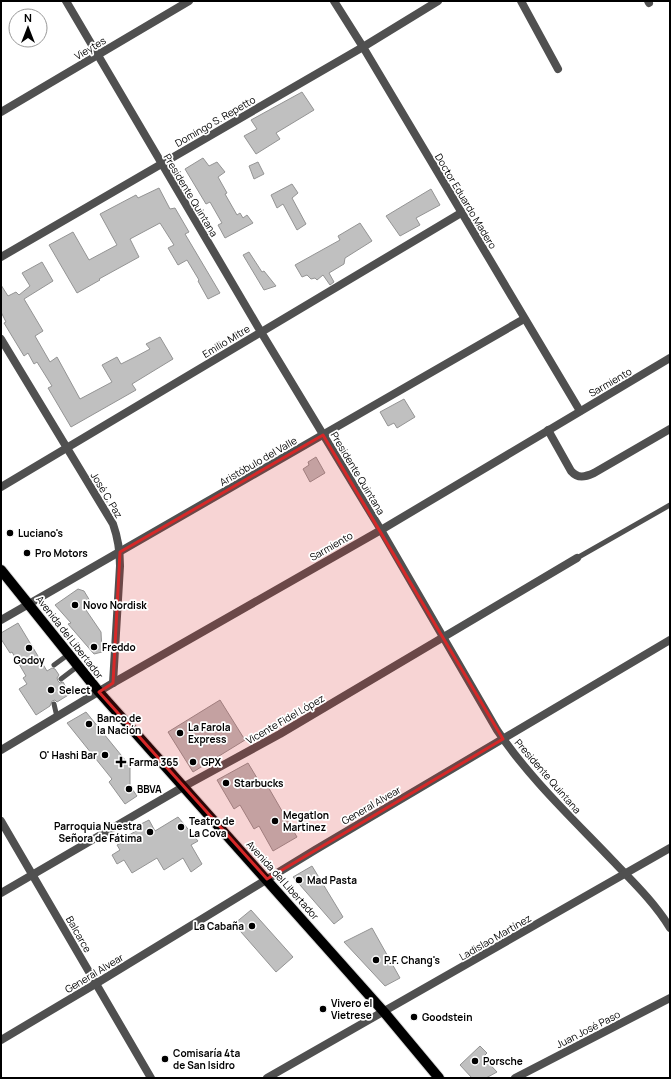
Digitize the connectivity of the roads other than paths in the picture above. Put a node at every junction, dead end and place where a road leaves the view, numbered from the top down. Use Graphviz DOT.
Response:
graph roads {
  1 [pos="66,1"];
  2 [pos="189,1"];
  3 [pos="334,1"];
  4 [pos="438,1"];
  5 [pos="521,1"];
  6 [pos="363,47"];
  7 [pos="97,55"];
  8 [pos="558,69"];
  9 [pos="1,112"];
  10 [pos="161,164"];
  11 [pos="461,213"];
  12 [pos="1,257"];
  13 [pos="524,319"];
  14 [pos="261,332"];
  15 [pos="1,339"];
  16 [pos="670,358"];
  17 [pos="580,411"];
  18 [pos="670,429"];
  19 [pos="548,430"];
  20 [pos="323,435"];
  21 [pos="67,448"];
  22 [pos="1,487"];
  23 [pos="670,505"];
  24 [pos="381,530"];
  25 [pos="120,552"];
  26 [pos="577,558"];
  27 [pos="1,570"];
  28 [pos="29,604"];
  29 [pos="1,620"];
  30 [pos="443,638"];
  31 [pos="670,640"];
  32 [pos="69,654"];
  33 [pos="54,665"];
  34 [pos="78,666"];
  35 [pos="61,679"];
  36 [pos="113,683"];
  37 [pos="99,692"];
  38 [pos="54,704"];
  39 [pos="57,717"];
  40 [pos="503,739"];
  41 [pos="1,750"];
  42 [pos="183,787"];
  43 [pos="1,821"];
  44 [pos="670,848"];
  45 [pos="624,873"];
  46 [pos="33,874"];
  47 [pos="267,880"];
  48 [pos="1,893"];
  49 [pos="670,928"];
  50 [pos="97,984"];
  51 [pos="670,998"];
  52 [pos="384,1012"];
  53 [pos="1,1040"];
  54 [pos="151,1078"];
  55 [pos="267,1078"];
  56 [pos="439,1078"];
  57 [pos="515,1078"];
  1 -- 7 [label="street, Presidente Quintana"];
  2 -- 7 [label="street, Vieytes"];
  3 -- 6 [label="street, Doctor Eduardo Madero"];
  4 -- 6 [label="street, Domingo S. Repetto"];
  5 -- 8 [label="street"];
  6 -- 10 [label="street, Domingo S. Repetto"];
  6 -- 11 [label="street, Doctor Eduardo Madero"];
  7 -- 9 [label="street, Vieytes"];
  7 -- 10 [label="street, Presidente Quintana"];
  10 -- 12 [label="street, Domingo S. Repetto"];
  10 -- 14 [label="street, Presidente Quintana"];
  11 -- 13 [label="street, Doctor Eduardo Madero"];
  11 -- 14 [label="street, Emilio Mitre"];
  13 -- 17 [label="street, Doctor Eduardo Madero"];
  13 -- 20 [label="street, Aristóbulo del Valle"];
  14 -- 20 [label="street, Presidente Quintana"];
  14 -- 21 [label="street, Emilio Mitre"];
  15 -- 21 [label="street, José C. Paz"];
  16 -- 17 [label="street, Sarmiento"];
  17 -- 19 [label="street, Sarmiento"];
  18 -- 19 [label="street"];
  19 -- 24 [label="street, Sarmiento"];
  20 -- 24 [label="street, Presidente Quintana"];
  20 -- 25 [label="street, Aristóbulo del Valle"];
  21 -- 22 [label="street, Emilio Mitre"];
  21 -- 25 [label="street, José C. Paz"];
  23 -- 26 [label="lane"];
  24 -- 30 [label="street, Presidente Quintana"];
  24 -- 36 [label="street, Sarmiento"];
  25 -- 28 [label="street, Aristóbulo del Valle"];
  25 -- 36 [label="street, José C. Paz"];
  26 -- 30 [label="street, Vicente Fidel López"];
  27 -- 28 [label="main road, Avenida del Libertador"];
  28 -- 29 [label="street, Aristóbulo del Valle"];
  28 -- 32 [label="main road, Avenida del Libertador"];
  30 -- 40 [label="street, Presidente Quintana"];
  30 -- 42 [label="street, Vicente Fidel López"];
  31 -- 40 [label="street, General Alvear"];
  32 -- 33 [label="lane"];
  32 -- 34 [label="main road, Avenida del Libertador"];
  34 -- 35 [label="lane"];
  34 -- 37 [label="main road, Avenida del Libertador"];
  36 -- 37 [label="street, Sarmiento"];
  37 -- 39 [label="street, Sarmiento"];
  37 -- 42 [label="main road, Avenida del Libertador"];
  38 -- 39 [label="lane"];
  39 -- 41 [label="street, Sarmiento"];
  40 -- 45 [label="street, Presidente Quintana"];
  40 -- 47 [label="street, General Alvear"];
  42 -- 46 [label="street, Vicente Fidel López"];
  42 -- 47 [label="main road, Avenida del Libertador"];
  43 -- 46 [label="street, Balcarce"];
  44 -- 45 [label="street, Ladislao Martínez"];
  45 -- 49 [label="street, Presidente Quintana"];
  45 -- 52 [label="street, Ladislao Martínez"];
  46 -- 48 [label="street, Vicente Fidel López"];
  46 -- 50 [label="street, Balcarce"];
  47 -- 50 [label="street, General Alvear"];
  47 -- 52 [label="main road, Avenida del Libertador"];
  50 -- 53 [label="street, General Alvear"];
  50 -- 54 [label="street, Balcarce"];
  51 -- 57 [label="street, Juan José Paso"];
  52 -- 55 [label="street, Ladislao Martínez"];
  52 -- 56 [label="main road, Avenida del Libertador"];
}
